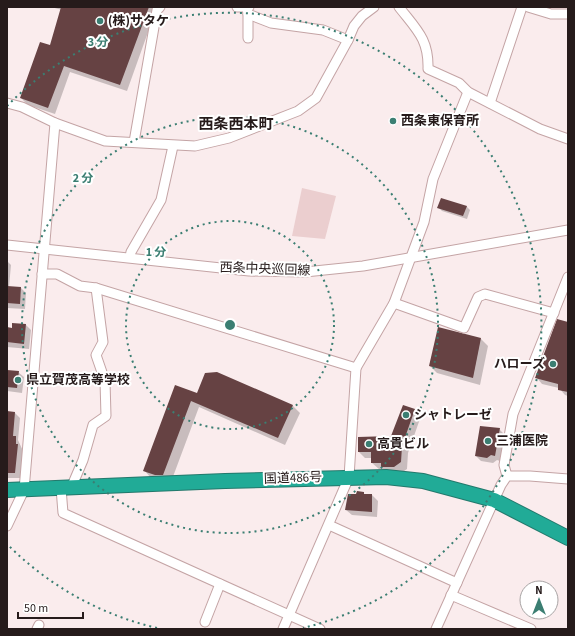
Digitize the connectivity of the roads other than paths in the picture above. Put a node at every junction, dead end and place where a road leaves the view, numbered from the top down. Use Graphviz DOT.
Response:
graph roads {
  1 [pos="160,7"];
  2 [pos="237,7"];
  3 [pos="374,7"];
  4 [pos="399,7"];
  5 [pos="522,7"];
  6 [pos="528,7"];
  7 [pos="248,10"];
  8 [pos="568,14"];
  9 [pos="248,38"];
  10 [pos="348,40"];
  11 [pos="468,92"];
  12 [pos="490,103"];
  13 [pos="7,104"];
  14 [pos="55,123"];
  15 [pos="568,139"];
  16 [pos="134,142"];
  17 [pos="174,146"];
  18 [pos="568,230"];
  19 [pos="7,245"];
  20 [pos="45,249"];
  21 [pos="130,258"];
  22 [pos="410,258"];
  23 [pos="42,274"];
  24 [pos="568,278"];
  25 [pos="96,288"];
  26 [pos="394,303"];
  27 [pos="554,313"];
  28 [pos="356,368"];
  29 [pos="507,476"];
  30 [pos="349,477"];
  31 [pos="568,479"];
  32 [pos="66,488"];
  33 [pos="7,490"];
  34 [pos="24,490"];
  35 [pos="494,500"];
  36 [pos="329,525"];
  37 [pos="7,526"];
  38 [pos="568,538"];
  39 [pos="457,582"];
  40 [pos="220,584"];
  41 [pos="451,595"];
  42 [pos="289,616"];
  43 [pos="205,622"];
  44 [pos="438,628"];
  45 [pos="283,629"];
  46 [pos="320,629"];
  47 [pos="531,629"];
  1 -- 16 [label="street"];
  2 -- 7 [label="street"];
  3 -- 10 [label="street"];
  4 -- 11 [label="street"];
  5 -- 12 [label="street"];
  6 -- 8 [label="street"];
  7 -- 9 [label="street"];
  7 -- 10 [label="street"];
  10 -- 17 [label="street"];
  11 -- 12 [label="street"];
  11 -- 22 [label="street"];
  12 -- 15 [label="street"];
  13 -- 14 [label="street"];
  14 -- 16 [label="street"];
  14 -- 20 [label="street"];
  16 -- 17 [label="street"];
  17 -- 21 [label="street"];
  18 -- 22 [label="street, 西条中央巡回線"];
  19 -- 20 [label="street, 西条中央巡回線"];
  20 -- 21 [label="street, 西条中央巡回線"];
  20 -- 23 [label="street"];
  21 -- 22 [label="street, 西条中央巡回線"];
  22 -- 26 [label="street"];
  23 -- 25 [label="street"];
  23 -- 34 [label="street"];
  24 -- 27 [label="street"];
  25 -- 28 [label="street"];
  25 -- 32 [label="street"];
  26 -- 27 [label="street"];
  26 -- 28 [label="street"];
  27 -- 29 [label="street"];
  28 -- 30 [label="street"];
  29 -- 31 [label="street"];
  29 -- 35 [label="street"];
  30 -- 32 [label="highway, 国道486号"];
  30 -- 35 [label="highway, 国道486号"];
  30 -- 36 [label="street"];
  32 -- 34 [label="highway, 国道486号"];
  32 -- 40 [label="street"];
  33 -- 34 [label="highway, 国道486号"];
  34 -- 37 [label="street"];
  35 -- 38 [label="highway, 国道486号"];
  35 -- 39 [label="street"];
  36 -- 39 [label="street"];
  36 -- 42 [label="street"];
  39 -- 41 [label="street"];
  40 -- 42 [label="street"];
  40 -- 43 [label="street"];
  41 -- 44 [label="street"];
  41 -- 47 [label="street"];
  42 -- 45 [label="street"];
  42 -- 46 [label="street"];
}
